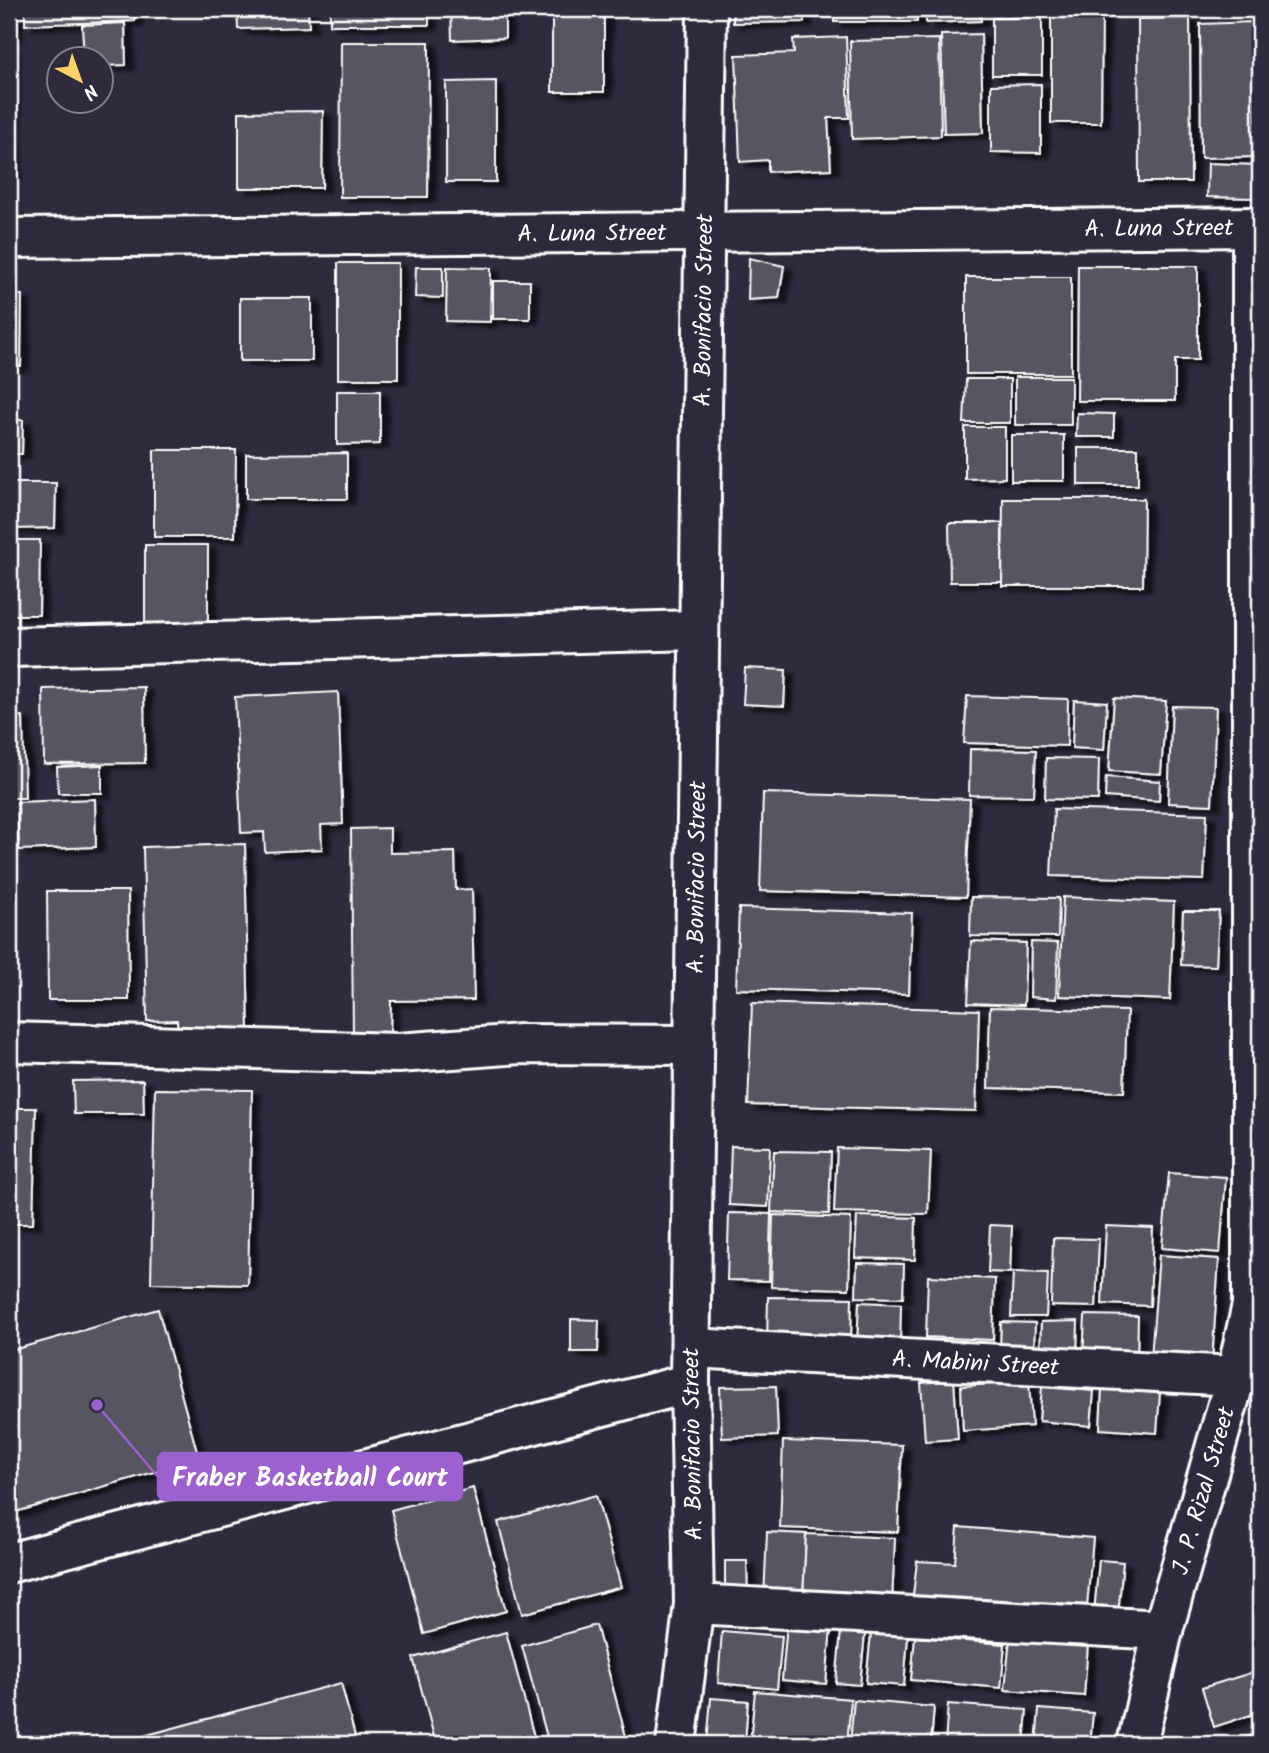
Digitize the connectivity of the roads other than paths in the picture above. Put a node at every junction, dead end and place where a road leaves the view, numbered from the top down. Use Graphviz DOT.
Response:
graph roads {
  1 [pos="707,9"];
  2 [pos="1256,227"];
  3 [pos="704,233"];
  4 [pos="9,238"];
  5 [pos="699,630"];
  6 [pos="9,647"];
  7 [pos="9,1042"];
  8 [pos="694,1045"];
  9 [pos="690,1365"];
  10 [pos="1248,1376"];
  11 [pos="9,1563"];
  12 [pos="694,1604"];
  13 [pos="1163,1630"];
  14 [pos="676,1744"];
  15 [pos="1137,1744"];
  1 -- 3 [label="street, A. Bonifacio Street"];
  2 -- 3 [label="street, A. Luna Street"];
  2 -- 10 [label="street, J. P. Rizal Street"];
  3 -- 4 [label="street, A. Luna Street"];
  3 -- 5 [label="street, A. Bonifacio Street"];
  5 -- 6 [label="street"];
  5 -- 8 [label="street, A. Bonifacio Street"];
  7 -- 8 [label="street"];
  8 -- 9 [label="street, A. Bonifacio Street"];
  9 -- 10 [label="street, A. Mabini Street"];
  9 -- 11 [label="street, A. Mabini Street"];
  9 -- 12 [label="street, A. Bonifacio Street"];
  10 -- 13 [label="street, J. P. Rizal Street"];
  12 -- 13 [label="street"];
  12 -- 14 [label="street, A. Bonifacio Street"];
  13 -- 15 [label="street, J. P. Rizal Street"];
}
